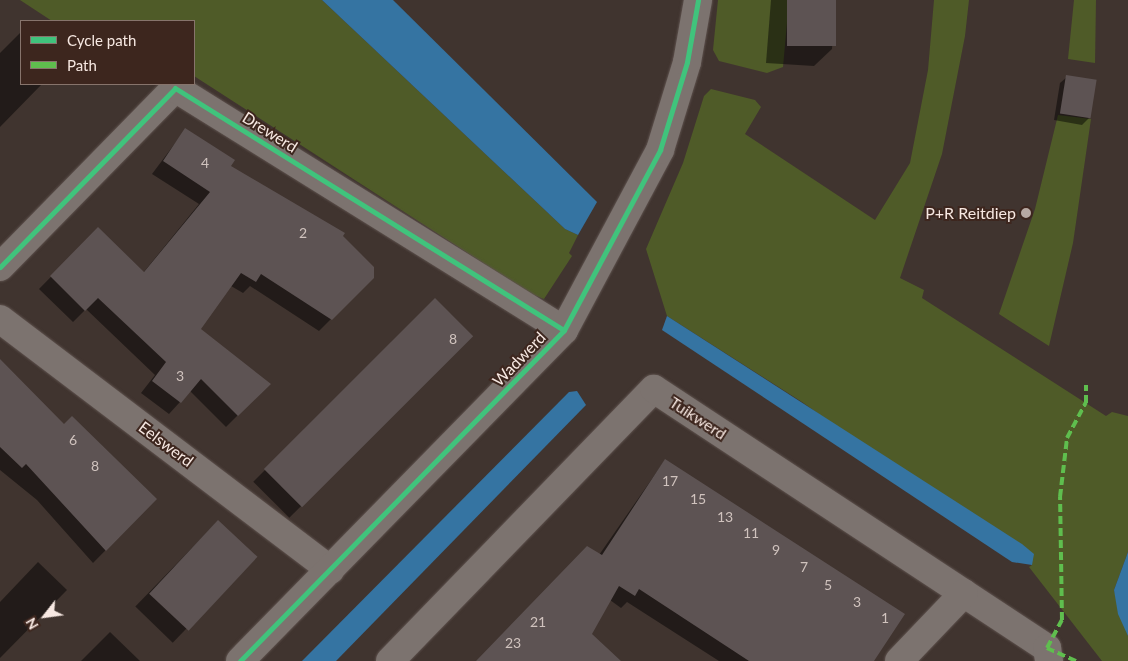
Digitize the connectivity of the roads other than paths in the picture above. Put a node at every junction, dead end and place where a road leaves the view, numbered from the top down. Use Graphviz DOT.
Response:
graph roads {
  1 [pos="698,0"];
  2 [pos="0,267"];
  3 [pos="0,319"];
  4 [pos="564,330"];
  5 [pos="331,570"];
  6 [pos="964,593"];
  7 [pos="240,661"];
  8 [pos="390,661"];
  9 [pos="899,661"];
  10 [pos="1049,661"];
  1 -- 4 [label="street, Wadwerd"];
  2 -- 4 [label="street, Drewerd"];
  3 -- 5 [label="street, Eelswerd"];
  4 -- 5 [label="street, Wadwerd"];
  5 -- 7 [label="street, Wadwerd"];
  6 -- 8 [label="street, Tuikwerd"];
  6 -- 9 [label="street"];
  6 -- 10 [label="street, Tuikwerd"];
}
